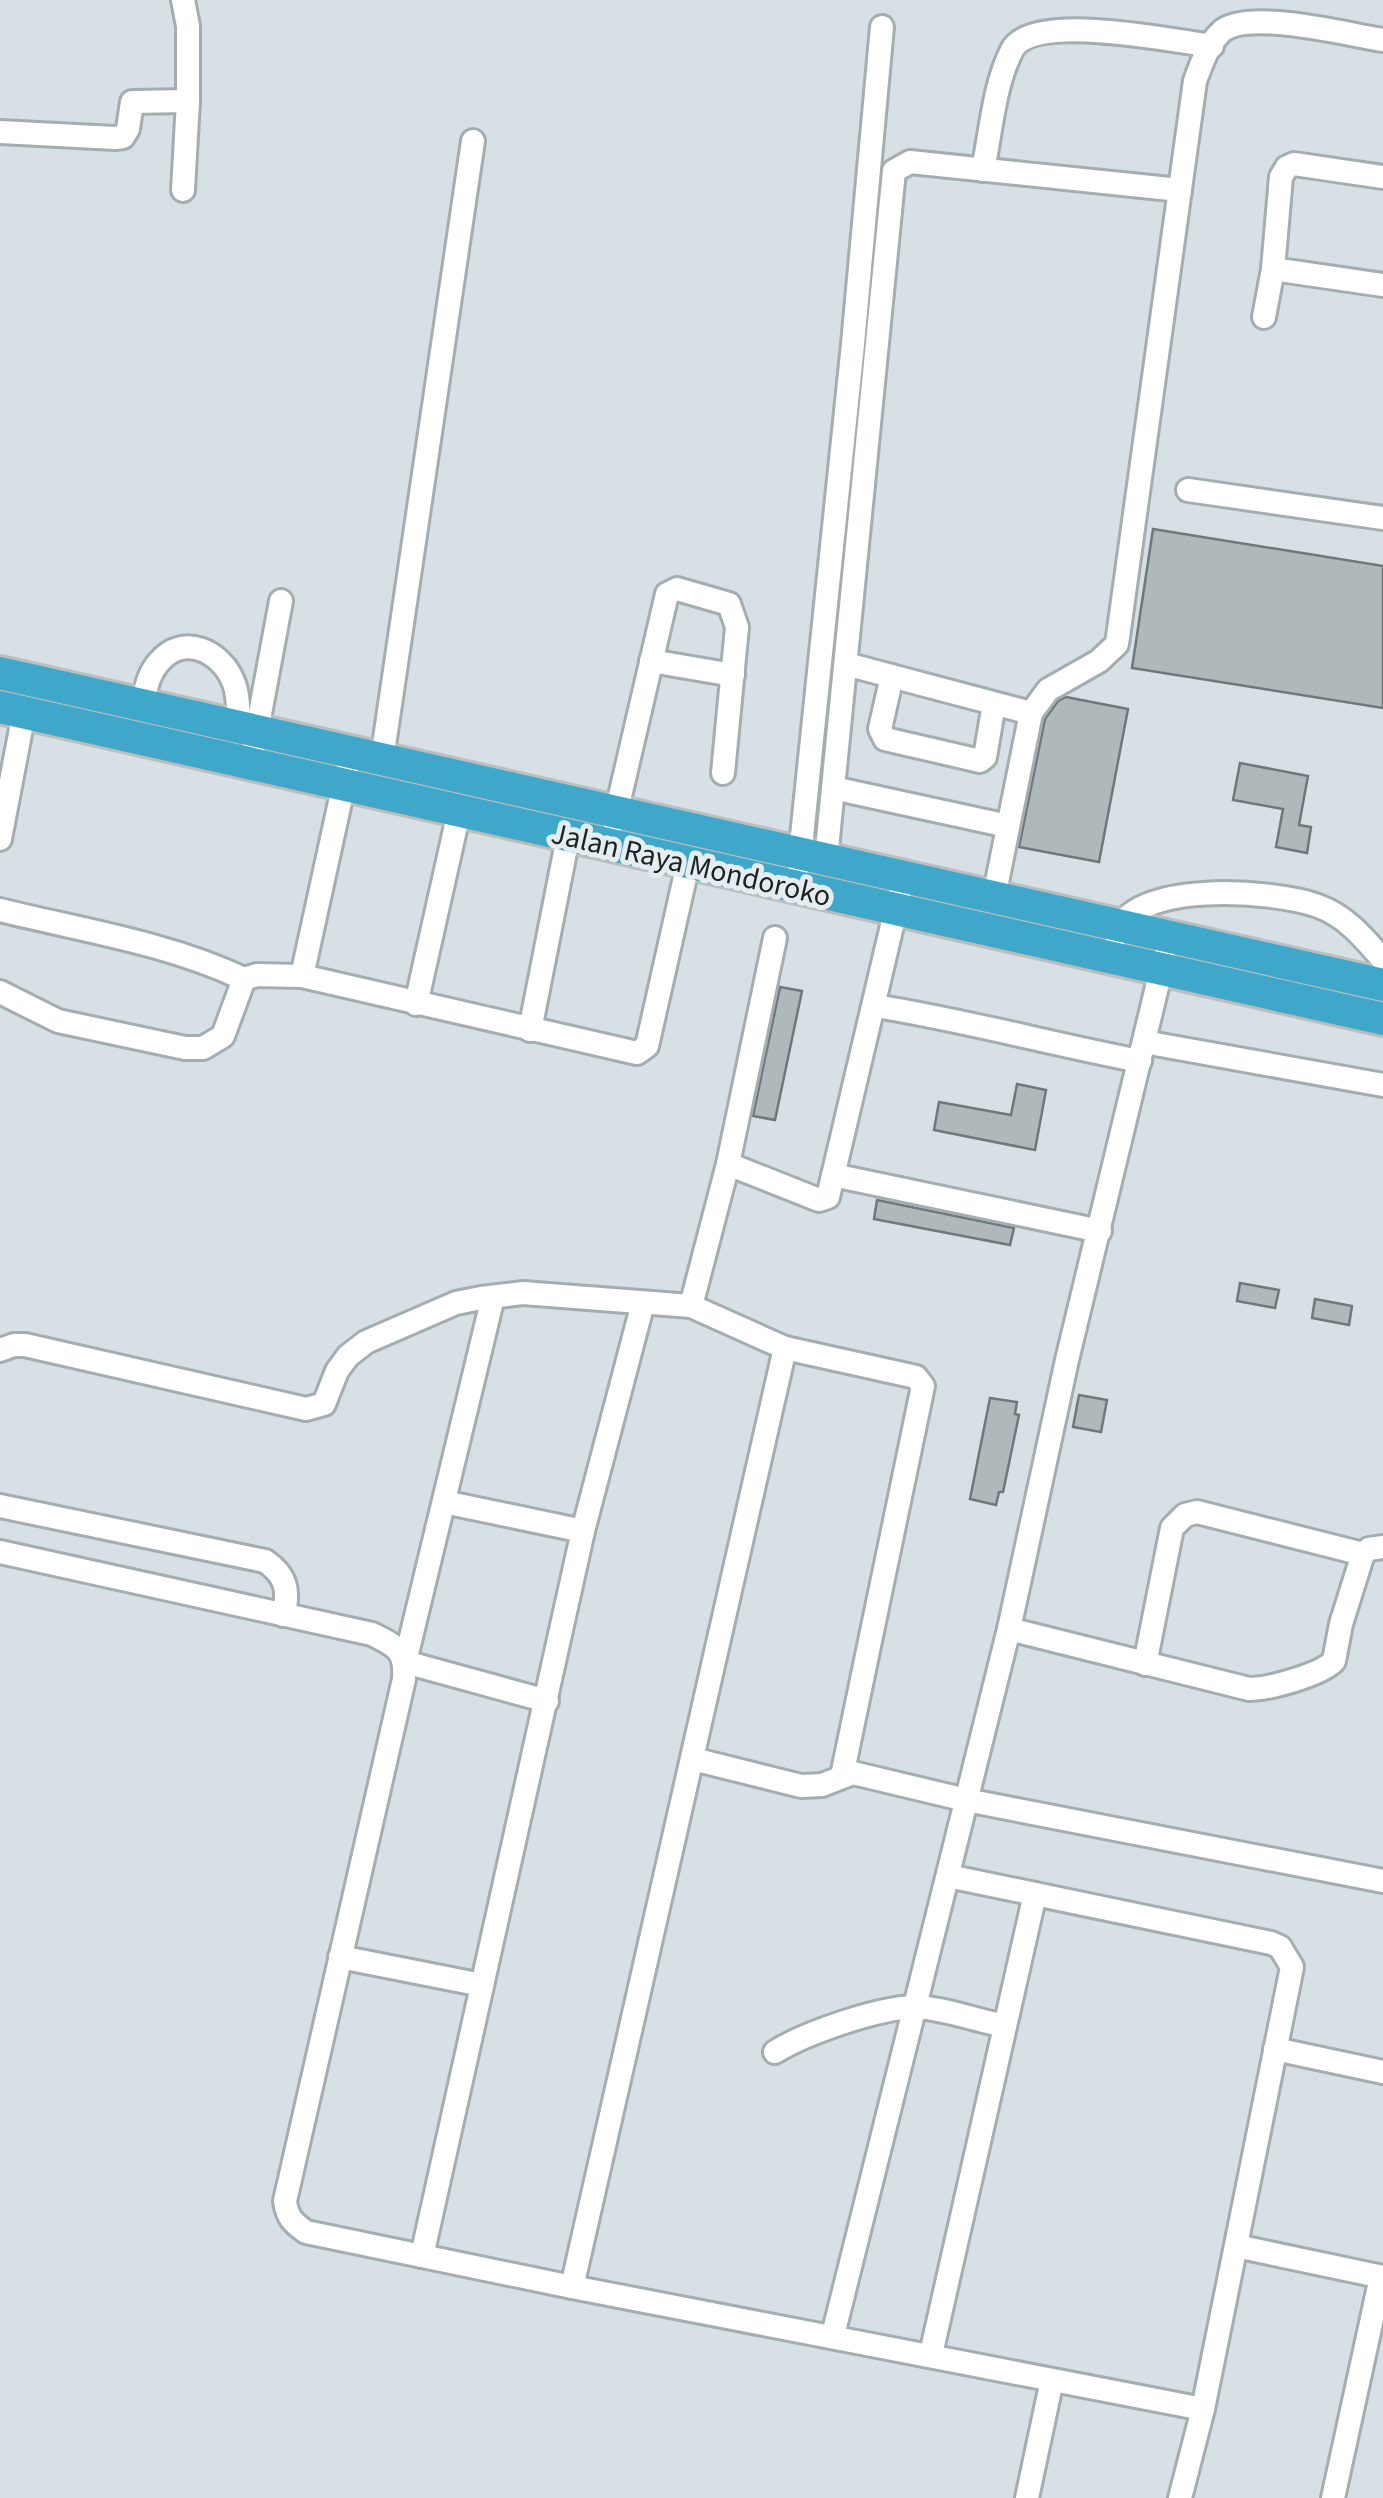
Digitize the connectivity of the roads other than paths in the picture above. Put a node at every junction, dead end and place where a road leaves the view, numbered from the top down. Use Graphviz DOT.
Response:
graph roads {
  1 [pos="183,0"];
  2 [pos="882,27"];
  3 [pos="1383,40"];
  4 [pos="1212,46"];
  5 [pos="188,101"];
  6 [pos="0,132"];
  7 [pos="473,141"];
  8 [pos="983,170"];
  9 [pos="1383,177"];
  10 [pos="182,190"];
  11 [pos="1180,190"];
  12 [pos="1273,269"];
  13 [pos="1383,285"];
  14 [pos="1264,317"];
  15 [pos="1188,490"];
  16 [pos="1383,518"];
  17 [pos="281,601"];
  18 [pos="651,661"];
  19 [pos="846,664"];
  20 [pos="0,672"];
  21 [pos="733,676"];
  22 [pos="892,676"];
  23 [pos="994,704"];
  24 [pos="142,705"];
  25 [pos="12,710"];
  26 [pos="1031,714"];
  27 [pos="249,741"];
  28 [pos="367,756"];
  29 [pos="723,773"];
  30 [pos="344,786"];
  31 [pos="832,788"];
  32 [pos="458,812"];
  33 [pos="616,812"];
  34 [pos="1008,826"];
  35 [pos="720,836"];
  36 [pos="568,837"];
  37 [pos="0,840"];
  38 [pos="608,846"];
  39 [pos="813,856"];
  40 [pos="700,867"];
  41 [pos="902,876"];
  42 [pos="795,888"];
  43 [pos="994,897"];
  44 [pos="0,910"];
  45 [pos="896,910"];
  46 [pos="1118,925"];
  47 [pos="1169,936"];
  48 [pos="775,938"];
  49 [pos="1110,958"];
  50 [pos="1383,960"];
  51 [pos="1160,970"];
  52 [pos="302,976"];
  53 [pos="244,979"];
  54 [pos="1383,984"];
  55 [pos="0,992"];
  56 [pos="416,1004"];
  57 [pos="875,1006"];
  58 [pos="1383,1019"];
  59 [pos="530,1030"];
  60 [pos="1142,1051"];
  61 [pos="1383,1085"];
  62 [pos="726,1174"];
  63 [pos="833,1175"];
  64 [pos="1100,1231"];
  65 [pos="493,1297"];
  66 [pos="643,1303"];
  67 [pos="690,1306"];
  68 [pos="785,1348"];
  69 [pos="0,1350"];
  70 [pos="444,1502"];
  71 [pos="0,1506"];
  72 [pos="583,1531"];
  73 [pos="1373,1550"];
  74 [pos="0,1552"];
  75 [pos="283,1614"];
  76 [pos="1009,1629"];
  77 [pos="405,1662"];
  78 [pos="1145,1664"];
  79 [pos="547,1701"];
  80 [pos="693,1759"];
  81 [pos="842,1776"];
  82 [pos="966,1800"];
  83 [pos="948,1876"];
  84 [pos="1383,1881"];
  85 [pos="1034,1894"];
  86 [pos="340,1957"];
  87 [pos="482,1985"];
  88 [pos="915,2007"];
  89 [pos="1005,2026"];
  90 [pos="1275,2049"];
  91 [pos="774,2052"];
  92 [pos="1383,2072"];
  93 [pos="1236,2246"];
  94 [pos="422,2256"];
  95 [pos="1382,2277"];
  96 [pos="572,2287"];
  97 [pos="833,2335"];
  98 [pos="931,2354"];
  99 [pos="1052,2380"];
  100 [pos="1203,2408"];
  101 [pos="1027,2498"];
  102 [pos="1180,2498"];
  103 [pos="1333,2498"];
  1 -- 5 [label="street"];
  2 -- 39 [label="street"];
  3 -- 4 [label="street"];
  4 -- 8 [label="street"];
  4 -- 11 [label="street"];
  5 -- 6 [label="street"];
  5 -- 10 [label="street"];
  7 -- 28 [label="street"];
  8 -- 11 [label="street"];
  8 -- 19 [label="street"];
  9 -- 12 [label="street"];
  11 -- 26 [label="street"];
  12 -- 13 [label="street"];
  12 -- 14 [label="street"];
  15 -- 16 [label="street"];
  17 -- 27 [label="street"];
  18 -- 21 [label="street"];
  18 -- 21 [label="street"];
  18 -- 33 [label="street"];
  19 -- 22 [label="street"];
  19 -- 31 [label="street"];
  20 -- 24 [label="highway, Jalan Raya Mondoroko"];
  21 -- 29 [label="street"];
  22 -- 23 [label="street"];
  22 -- 23 [label="street"];
  23 -- 26 [label="street"];
  24 -- 27 [label="highway, Jalan Raya Mondoroko"];
  24 -- 27 [label="street"];
  25 -- 27 [label="highway, Jalan Raya Mondoroko"];
  25 -- 37 [label="street"];
  26 -- 34 [label="street"];
  27 -- 28 [label="highway, Jalan Raya Mondoroko"];
  27 -- 30 [label="highway, Jalan Raya Mondoroko"];
  28 -- 30 [label="street"];
  28 -- 33 [label="highway, Jalan Raya Mondoroko"];
  30 -- 32 [label="highway, Jalan Raya Mondoroko"];
  30 -- 52 [label="street"];
  31 -- 34 [label="street"];
  31 -- 39 [label="street"];
  32 -- 36 [label="highway, Jalan Raya Mondoroko"];
  32 -- 56 [label="street"];
  33 -- 35 [label="highway, Jalan Raya Mondoroko"];
  33 -- 38 [label="street"];
  34 -- 43 [label="street"];
  35 -- 39 [label="highway, Jalan Raya Mondoroko"];
  35 -- 40 [label="highway"];
  36 -- 38 [label="highway, Jalan Raya Mondoroko"];
  36 -- 59 [label="street"];
  38 -- 40 [label="highway, Jalan Raya Mondoroko"];
  39 -- 41 [label="highway, Jalan Raya Mondoroko"];
  39 -- 42 [label="street"];
  40 -- 42 [label="highway, Jalan Raya Mondoroko"];
  40 -- 59 [label="street"];
  41 -- 43 [label="highway, Jalan Raya Mondoroko"];
  41 -- 45 [label="street"];
  42 -- 45 [label="highway, Jalan Raya Mondoroko"];
  43 -- 46 [label="highway, Jalan Raya Mondoroko"];
  44 -- 53 [label="street"];
  45 -- 49 [label="highway, Jalan Raya Mondoroko"];
  45 -- 57 [label="street"];
  46 -- 47 [label="highway, Jalan Raya Mondoroko"];
  46 -- 49 [label="street"];
  46 -- 50 [label="street"];
  47 -- 51 [label="street"];
  47 -- 54 [label="highway, Jalan Raya Mondoroko"];
  48 -- 62 [label="street"];
  49 -- 51 [label="highway, Jalan Raya Mondoroko"];
  51 -- 58 [label="highway, Jalan Raya Mondoroko"];
  51 -- 60 [label="street"];
  52 -- 53 [label="street"];
  52 -- 56 [label="street"];
  53 -- 55 [label="street"];
  56 -- 59 [label="street"];
  57 -- 60 [label="street"];
  57 -- 63 [label="street"];
  60 -- 61 [label="street"];
  60 -- 64 [label="street"];
  62 -- 63 [label="street"];
  62 -- 67 [label="street"];
  63 -- 64 [label="street"];
  64 -- 76 [label="street"];
  65 -- 66 [label="street"];
  65 -- 69 [label="street"];
  65 -- 70 [label="street"];
  66 -- 67 [label="street"];
  66 -- 72 [label="street"];
  67 -- 68 [label="street"];
  68 -- 80 [label="street"];
  68 -- 81 [label="street"];
  70 -- 72 [label="street"];
  70 -- 77 [label="street"];
  71 -- 75 [label="street"];
  72 -- 79 [label="street"];
  73 -- 78 [label="street"];
  73 -- 78 [label="street"];
  74 -- 75 [label="street"];
  75 -- 77 [label="street"];
  76 -- 78 [label="street"];
  76 -- 82 [label="street"];
  77 -- 79 [label="street"];
  77 -- 86 [label="street"];
  79 -- 87 [label="street"];
  80 -- 81 [label="street"];
  80 -- 96 [label="street"];
  81 -- 82 [label="street"];
  82 -- 83 [label="street"];
  82 -- 84 [label="street"];
  83 -- 85 [label="street"];
  83 -- 88 [label="street"];
  85 -- 89 [label="street"];
  85 -- 90 [label="street"];
  86 -- 87 [label="street"];
  86 -- 94 [label="street"];
  87 -- 94 [label="street"];
  88 -- 89 [label="street"];
  88 -- 91 [label="street"];
  88 -- 97 [label="street"];
  89 -- 98 [label="street"];
  90 -- 92 [label="street"];
  90 -- 93 [label="street"];
  93 -- 95 [label="street"];
  93 -- 100 [label="street"];
  94 -- 96 [label="street"];
  95 -- 103 [label="street"];
  96 -- 97 [label="street"];
  97 -- 98 [label="street"];
  98 -- 99 [label="street"];
  99 -- 100 [label="street"];
  99 -- 101 [label="street"];
  100 -- 102 [label="street"];
}
